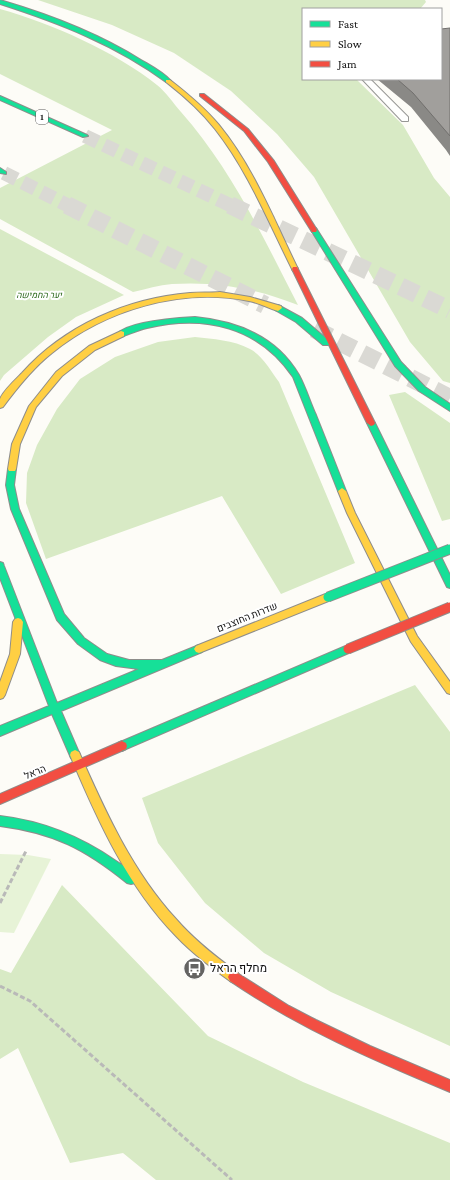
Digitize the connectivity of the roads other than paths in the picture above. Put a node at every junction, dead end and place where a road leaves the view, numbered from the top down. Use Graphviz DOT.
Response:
graph roads {
  1 [pos="0,2"];
  2 [pos="90,35"];
  3 [pos="367,80"];
  4 [pos="0,98"];
  5 [pos="405,119"];
  6 [pos="85,136"];
  7 [pos="340,361"];
  8 [pos="0,405"];
  9 [pos="450,408"];
  10 [pos="450,549"];
  11 [pos="0,566"];
  12 [pos="450,584"];
  13 [pos="450,607"];
  14 [pos="18,615"];
  15 [pos="161,664"];
  16 [pos="450,690"];
  17 [pos="0,695"];
  18 [pos="54,708"];
  19 [pos="0,731"];
  20 [pos="78,765"];
  21 [pos="0,799"];
  22 [pos="0,821"];
  23 [pos="154,902"];
  24 [pos="450,1086"];
  1 -- 2 [label="main road"];
  2 -- 7 [label="main road"];
  2 -- 9 [label="main road"];
  3 -- 5 [label="lane"];
  4 -- 6 [label="main road, 1"];
  7 -- 8 [label="main road"];
  7 -- 12 [label="main road"];
  10 -- 15 [label="main road, שדרות החוצבים, bridge"];
  11 -- 14 [label="main road"];
  13 -- 20 [label="main road, bridge"];
  14 -- 17 [label="main road"];
  14 -- 18 [label="main road"];
  15 -- 16 [label="main road"];
  15 -- 18 [label="main road, שדרות החוצבים"];
  18 -- 19 [label="main road"];
  18 -- 20 [label="main road"];
  20 -- 21 [label="main road, הראל"];
  20 -- 23 [label="main road"];
  22 -- 23 [label="main road"];
  23 -- 24 [label="main road"];
}
